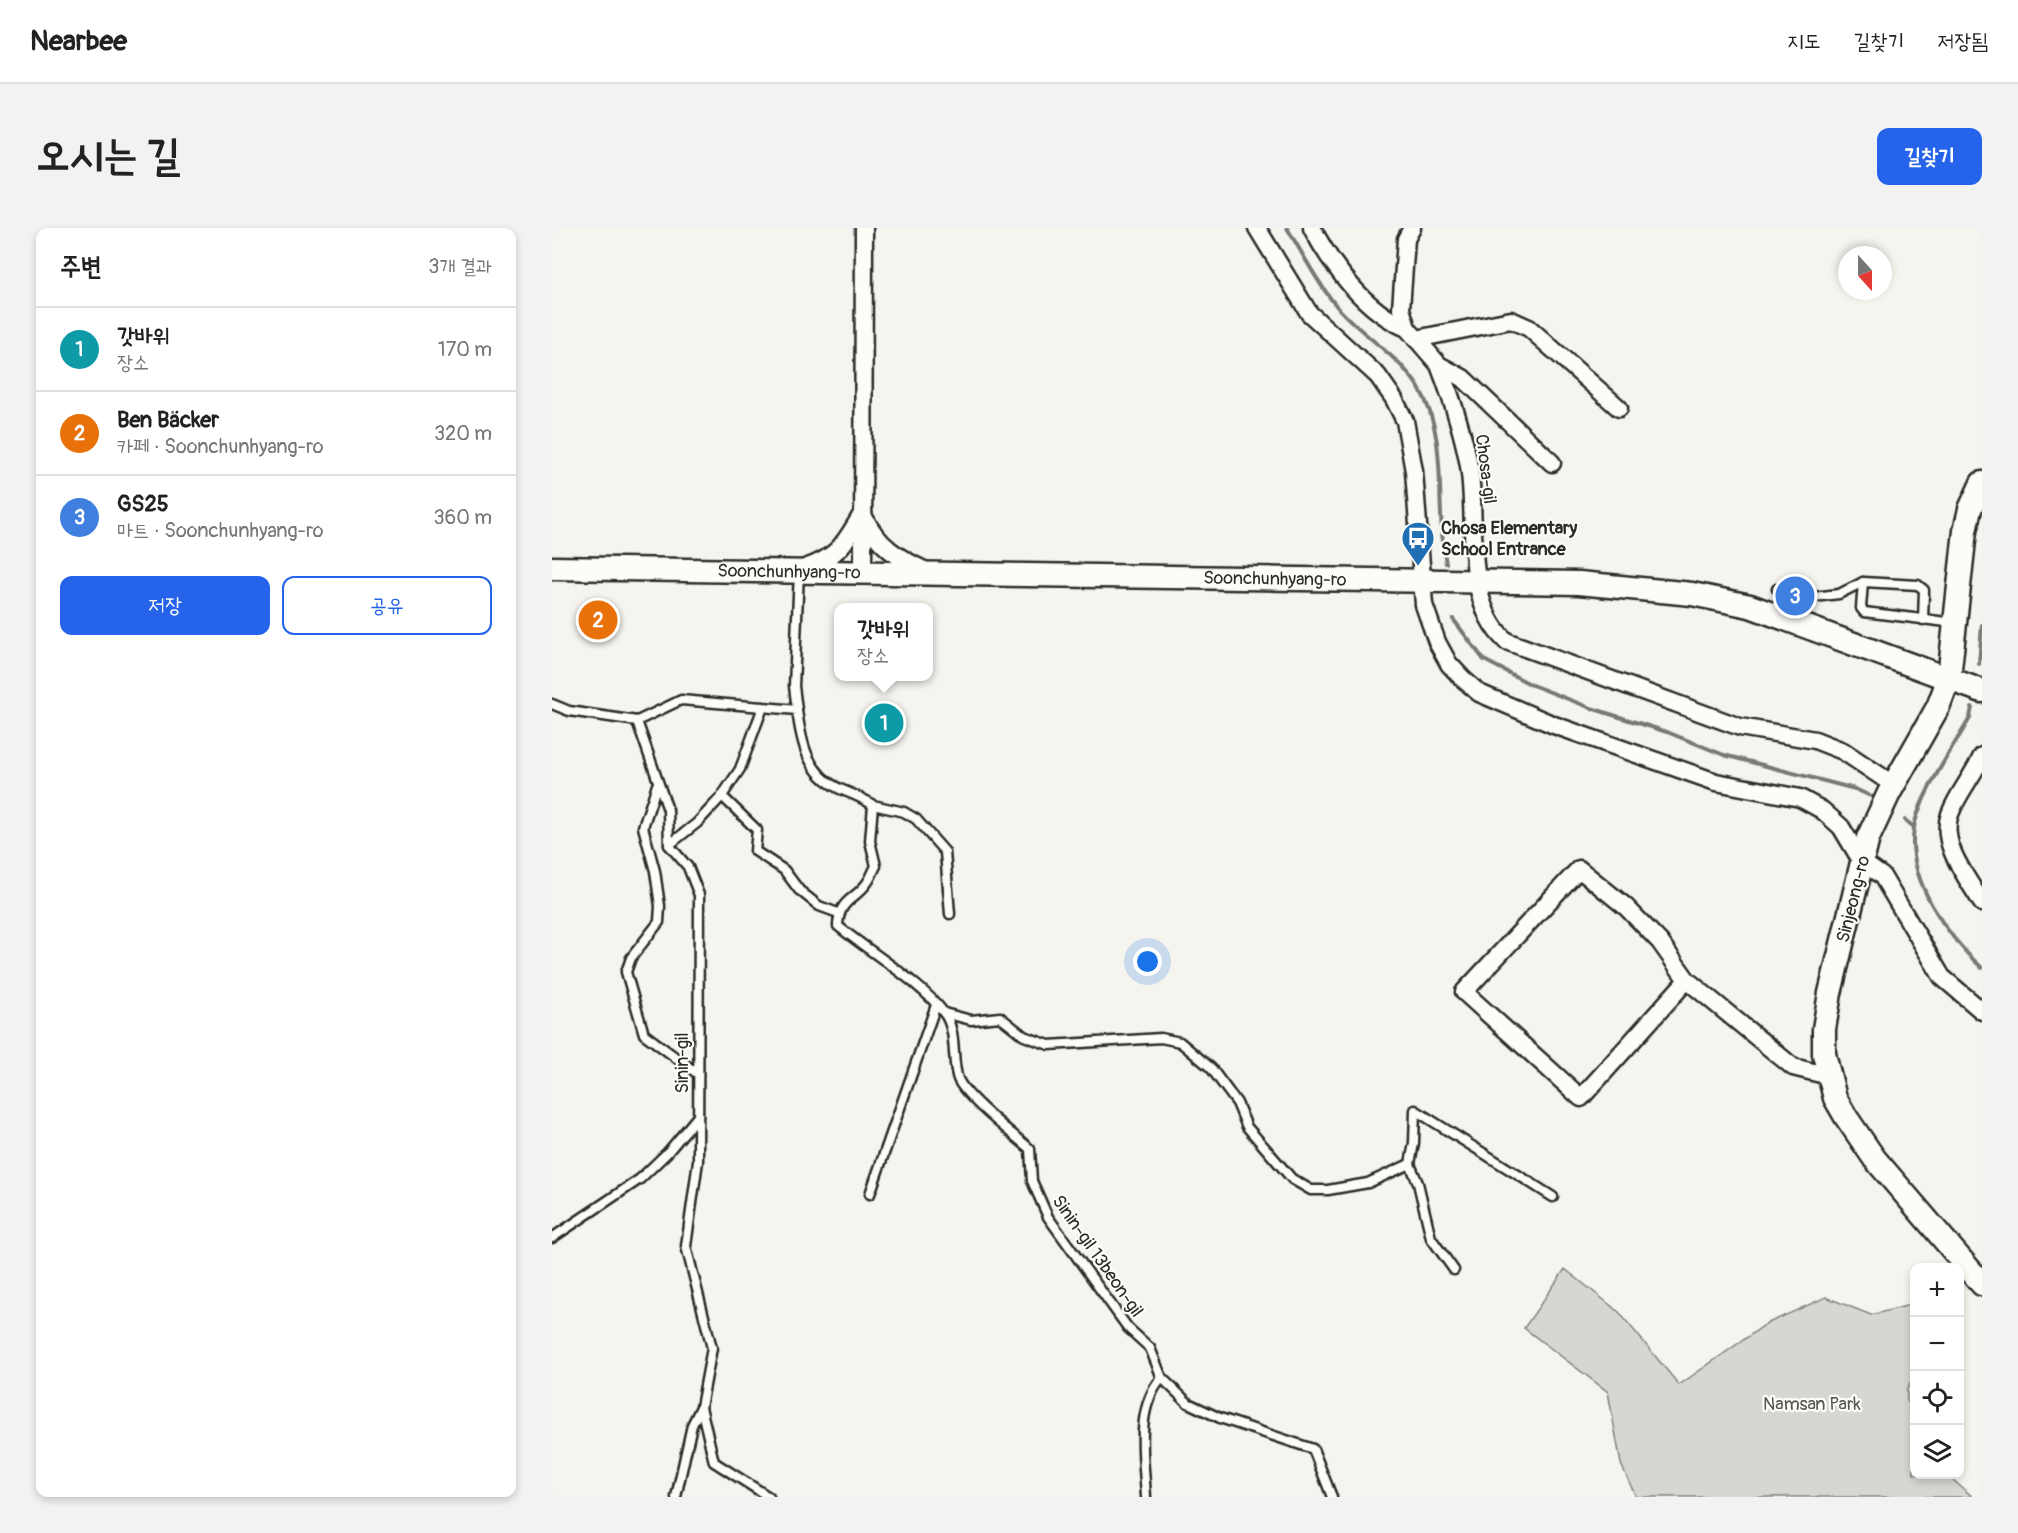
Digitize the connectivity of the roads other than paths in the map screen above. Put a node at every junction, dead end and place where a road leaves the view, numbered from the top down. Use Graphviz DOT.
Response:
graph roads {
  1 [pos="864,228"];
  2 [pos="1257,228"];
  3 [pos="1312,228"];
  4 [pos="1412,228"];
  5 [pos="1412,333"];
  6 [pos="1439,365"];
  7 [pos="1619,408"];
  8 [pos="1552,463"];
  9 [pos="1982,483"];
  10 [pos="863,513"];
  11 [pos="552,568"];
  12 [pos="797,571"];
  13 [pos="862,572"];
  14 [pos="930,572"];
  15 [pos="1423,580"];
  16 [pos="1478,581"];
  17 [pos="1863,582"];
  18 [pos="1777,589"];
  19 [pos="1923,620"];
  20 [pos="1955,624"];
  21 [pos="1949,678"];
  22 [pos="1982,690"];
  23 [pos="552,704"];
  24 [pos="763,707"];
  25 [pos="797,710"];
  26 [pos="637,721"];
  27 [pos="1982,756"];
  28 [pos="657,785"];
  29 [pos="1894,785"];
  30 [pos="722,796"];
  31 [pos="873,805"];
  32 [pos="669,845"];
  33 [pos="1862,862"];
  34 [pos="1982,903"];
  35 [pos="838,913"];
  36 [pos="950,914"];
  37 [pos="1688,980"];
  38 [pos="936,1005"];
  39 [pos="1982,1011"];
  40 [pos="944,1013"];
  41 [pos="698,1074"];
  42 [pos="1829,1076"];
  43 [pos="699,1116"];
  44 [pos="1410,1164"];
  45 [pos="870,1194"];
  46 [pos="1553,1197"];
  47 [pos="552,1238"];
  48 [pos="1454,1270"];
  49 [pos="1982,1284"];
  50 [pos="1162,1378"];
  51 [pos="701,1407"];
  52 [pos="676,1497"];
  53 [pos="769,1497"];
  54 [pos="1146,1497"];
  55 [pos="1332,1497"];
  1 -- 10 [label="street"];
  2 -- 15 [label="street"];
  3 -- 5 [label="street"];
  4 -- 5 [label="street"];
  5 -- 6 [label="street"];
  5 -- 7 [label="street"];
  6 -- 8 [label="street"];
  6 -- 16 [label="street, Chosa-gil"];
  9 -- 20 [label="main road, Sinjeong-ro"];
  10 -- 12 [label="street"];
  10 -- 13 [label="street"];
  10 -- 14 [label="street"];
  11 -- 12 [label="main road, Soonchunhyang-ro"];
  12 -- 13 [label="main road, Soonchunhyang-ro"];
  12 -- 25 [label="lane"];
  13 -- 14 [label="main road, Soonchunhyang-ro"];
  14 -- 15 [label="main road, Soonchunhyang-ro"];
  15 -- 16 [label="main road, Soonchunhyang-ro"];
  15 -- 33 [label="street"];
  16 -- 21 [label="main road, Soonchunhyang-ro"];
  16 -- 29 [label="street, Chosa-gil"];
  17 -- 18 [label="lane"];
  17 -- 19 [label="lane"];
  17 -- 19 [label="lane"];
  19 -- 20 [label="lane"];
  20 -- 21 [label="main road, Sinjeong-ro"];
  21 -- 22 [label="main road, Soonchunhyang-ro"];
  21 -- 29 [label="main road, Sinjeong-ro"];
  23 -- 26 [label="lane"];
  24 -- 25 [label="lane"];
  24 -- 26 [label="lane"];
  24 -- 30 [label="lane"];
  25 -- 31 [label="lane"];
  26 -- 28 [label="lane"];
  27 -- 34 [label="street"];
  28 -- 32 [label="lane"];
  28 -- 41 [label="lane"];
  29 -- 33 [label="main road, Sinjeong-ro"];
  30 -- 32 [label="lane"];
  30 -- 35 [label="lane"];
  31 -- 35 [label="lane"];
  31 -- 36 [label="lane"];
  32 -- 41 [label="lane, Sinin-gil"];
  33 -- 39 [label="street"];
  33 -- 42 [label="main road, Sinjeong-ro"];
  35 -- 38 [label="lane, Sinin-gil 13beon-gil"];
  37 -- 37 [label="street"];
  37 -- 42 [label="street"];
  38 -- 40 [label="lane, Sinin-gil 13beon-gil"];
  38 -- 45 [label="lane"];
  40 -- 44 [label="lane"];
  40 -- 50 [label="lane, Sinin-gil 13beon-gil"];
  41 -- 43 [label="lane, Sinin-gil"];
  42 -- 49 [label="main road, Sinjeong-ro"];
  43 -- 47 [label="lane"];
  43 -- 51 [label="lane, Sinin-gil"];
  44 -- 46 [label="lane"];
  44 -- 48 [label="lane"];
  50 -- 54 [label="lane"];
  50 -- 55 [label="lane"];
  51 -- 52 [label="lane, Sinin-gil"];
  51 -- 53 [label="lane"];
}
